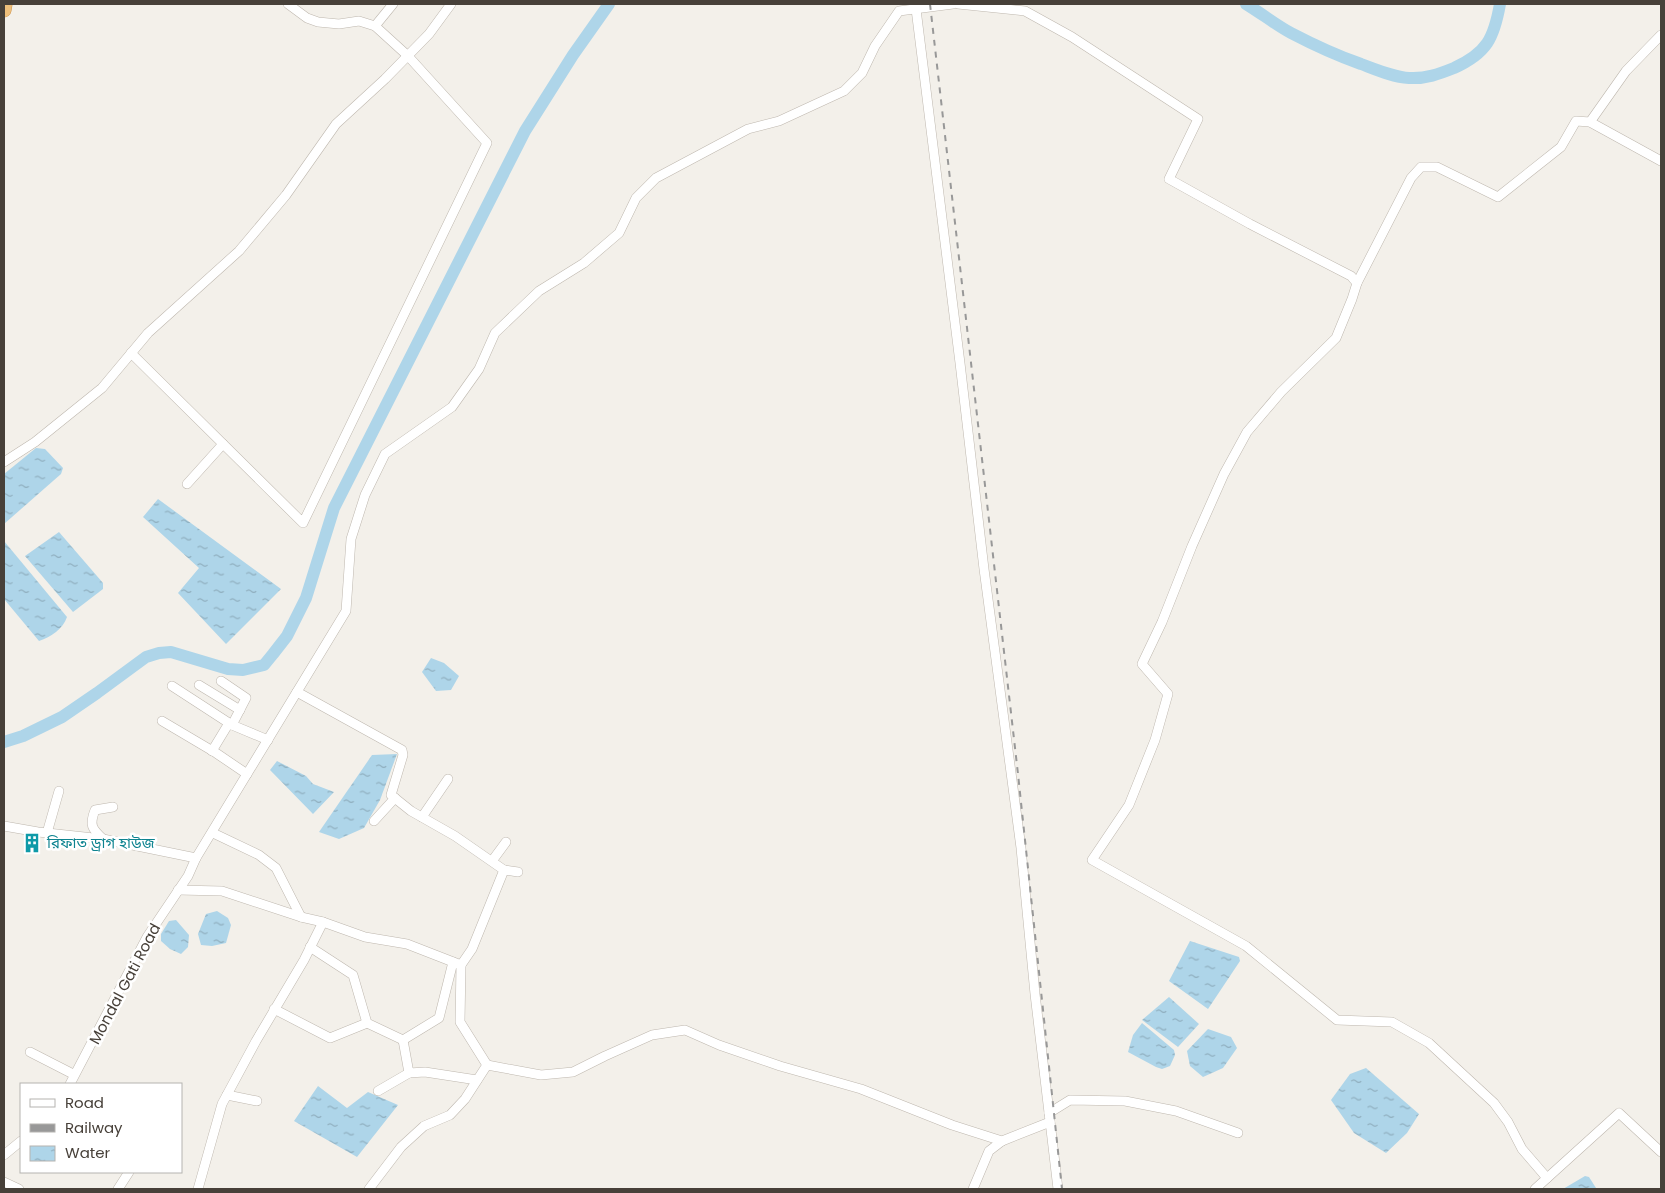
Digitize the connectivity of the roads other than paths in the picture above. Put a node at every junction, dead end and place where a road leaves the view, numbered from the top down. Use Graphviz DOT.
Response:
graph roads {
  1 [pos="5,4"];
  2 [pos="288,4"];
  3 [pos="393,4"];
  4 [pos="451,4"];
  5 [pos="953,4"];
  6 [pos="958,4"];
  7 [pos="916,9"];
  8 [pos="4,10"];
  9 [pos="375,26"];
  10 [pos="1661,36"];
  11 [pos="408,56"];
  12 [pos="1590,122"];
  13 [pos="1661,161"];
  14 [pos="1356,283"];
  15 [pos="131,354"];
  16 [pos="222,444"];
  17 [pos="4,462"];
  18 [pos="187,484"];
  19 [pos="221,681"];
  20 [pos="200,685"];
  21 [pos="172,686"];
  22 [pos="297,692"];
  23 [pos="240,710"];
  24 [pos="162,721"];
  25 [pos="230,724"];
  26 [pos="268,740"];
  27 [pos="212,751"];
  28 [pos="247,774"];
  29 [pos="448,780"];
  30 [pos="59,791"];
  31 [pos="395,798"];
  32 [pos="112,807"];
  33 [pos="422,817"];
  34 [pos="374,821"];
  35 [pos="4,826"];
  36 [pos="47,833"];
  37 [pos="213,833"];
  38 [pos="103,839"];
  39 [pos="506,842"];
  40 [pos="196,858"];
  41 [pos="492,861"];
  42 [pos="504,870"];
  43 [pos="518,872"];
  44 [pos="178,890"];
  45 [pos="301,917"];
  46 [pos="323,922"];
  47 [pos="310,947"];
  48 [pos="458,964"];
  49 [pos="274,1009"];
  50 [pos="367,1023"];
  51 [pos="403,1040"];
  52 [pos="30,1052"];
  53 [pos="487,1065"];
  54 [pos="409,1073"];
  55 [pos="73,1074"];
  56 [pos="477,1080"];
  57 [pos="71,1083"];
  58 [pos="378,1091"];
  59 [pos="227,1095"];
  60 [pos="256,1101"];
  61 [pos="1050,1118"];
  62 [pos="1238,1133"];
  63 [pos="1002,1140"];
  64 [pos="20,1145"];
  65 [pos="1661,1152"];
  66 [pos="4,1155"];
  67 [pos="128,1173"];
  68 [pos="1547,1178"];
  69 [pos="4,1182"];
  70 [pos="20,1189"];
  71 [pos="118,1189"];
  72 [pos="198,1189"];
  73 [pos="369,1189"];
  74 [pos="973,1189"];
  75 [pos="1058,1189"];
  76 [pos="1535,1189"];
  1 -- 8 [label="highway"];
  2 -- 9 [label="street"];
  3 -- 9 [label="street"];
  4 -- 11 [label="street"];
  5 -- 7 [label="street"];
  6 -- 14 [label="street"];
  7 -- 22 [label="street, Mondal Gati Road"];
  7 -- 61 [label="street"];
  9 -- 11 [label="street"];
  10 -- 12 [label="street"];
  11 -- 15 [label="street"];
  11 -- 16 [label="street"];
  12 -- 13 [label="street"];
  12 -- 14 [label="street"];
  14 -- 68 [label="street"];
  15 -- 16 [label="street"];
  15 -- 17 [label="street"];
  16 -- 18 [label="street"];
  19 -- 23 [label="street"];
  20 -- 23 [label="street"];
  21 -- 25 [label="street"];
  22 -- 26 [label="street, Mondal Gati Road"];
  22 -- 31 [label="street"];
  23 -- 25 [label="street"];
  24 -- 27 [label="street"];
  25 -- 26 [label="street"];
  25 -- 27 [label="street"];
  26 -- 28 [label="street, Mondal Gati Road"];
  27 -- 28 [label="street"];
  28 -- 37 [label="street, Mondal Gati Road"];
  29 -- 33 [label="street"];
  30 -- 36 [label="street"];
  31 -- 33 [label="street"];
  31 -- 34 [label="street"];
  32 -- 38 [label="street"];
  33 -- 41 [label="street"];
  35 -- 36 [label="street"];
  36 -- 38 [label="street"];
  37 -- 40 [label="street, Mondal Gati Road"];
  37 -- 45 [label="street"];
  38 -- 40 [label="street"];
  39 -- 41 [label="street"];
  40 -- 44 [label="street, Mondal Gati Road"];
  41 -- 42 [label="street"];
  42 -- 43 [label="street"];
  42 -- 48 [label="street"];
  44 -- 45 [label="street"];
  44 -- 57 [label="street, Mondal Gati Road"];
  45 -- 46 [label="street"];
  46 -- 47 [label="street"];
  46 -- 48 [label="street"];
  47 -- 49 [label="street"];
  47 -- 50 [label="street"];
  48 -- 51 [label="street"];
  48 -- 53 [label="street"];
  49 -- 50 [label="street"];
  49 -- 59 [label="street"];
  50 -- 51 [label="street"];
  51 -- 54 [label="street"];
  52 -- 55 [label="street"];
  53 -- 56 [label="street"];
  53 -- 63 [label="street"];
  54 -- 56 [label="street"];
  54 -- 58 [label="street"];
  56 -- 73 [label="street"];
  59 -- 60 [label="street"];
  59 -- 72 [label="street"];
  61 -- 62 [label="street"];
  61 -- 63 [label="street"];
  61 -- 75 [label="street"];
  63 -- 74 [label="street"];
  64 -- 66 [label="street"];
  65 -- 68 [label="street"];
  67 -- 71 [label="street"];
  68 -- 76 [label="street"];
  69 -- 70 [label="street"];
}
